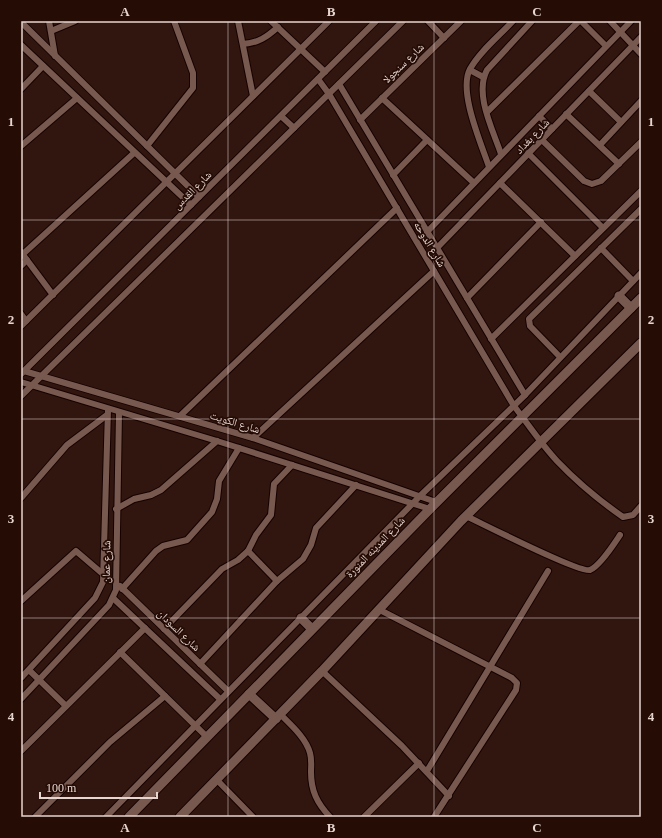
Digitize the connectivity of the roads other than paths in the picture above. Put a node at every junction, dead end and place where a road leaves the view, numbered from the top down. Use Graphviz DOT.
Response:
graph roads {
  1 [pos="49,21"];
  2 [pos="75,21"];
  3 [pos="174,21"];
  4 [pos="238,21"];
  5 [pos="271,21"];
  6 [pos="329,21"];
  7 [pos="376,21"];
  8 [pos="403,21"];
  9 [pos="428,21"];
  10 [pos="461,21"];
  11 [pos="513,21"];
  12 [pos="532,21"];
  13 [pos="580,21"];
  14 [pos="610,21"];
  15 [pos="631,21"];
  16 [pos="21,22"];
  17 [pos="278,27"];
  18 [pos="51,31"];
  19 [pos="621,31"];
  20 [pos="641,37"];
  21 [pos="444,38"];
  22 [pos="244,44"];
  23 [pos="21,45"];
  24 [pos="633,45"];
  25 [pos="606,46"];
  26 [pos="301,49"];
  27 [pos="641,54"];
  28 [pos="55,56"];
  29 [pos="43,66"];
  30 [pos="470,70"];
  31 [pos="325,72"];
  32 [pos="483,77"];
  33 [pos="318,79"];
  34 [pos="339,84"];
  35 [pos="21,89"];
  36 [pos="589,91"];
  37 [pos="329,94"];
  38 [pos="253,96"];
  39 [pos="77,98"];
  40 [pos="382,98"];
  41 [pos="641,101"];
  42 [pos="487,112"];
  43 [pos="566,114"];
  44 [pos="281,116"];
  45 [pos="539,116"];
  46 [pos="360,120"];
  47 [pos="621,122"];
  48 [pos="294,128"];
  49 [pos="552,129"];
  50 [pos="427,140"];
  51 [pos="542,140"];
  52 [pos="641,142"];
  53 [pos="600,145"];
  54 [pos="21,146"];
  55 [pos="147,146"];
  56 [pos="134,152"];
  57 [pos="501,154"];
  58 [pos="528,154"];
  59 [pos="619,164"];
  60 [pos="489,167"];
  61 [pos="175,174"];
  62 [pos="393,175"];
  63 [pos="166,183"];
  64 [pos="474,183"];
  65 [pos="500,183"];
  66 [pos="641,191"];
  67 [pos="199,197"];
  68 [pos="191,205"];
  69 [pos="397,208"];
  70 [pos="641,209"];
  71 [pos="540,222"];
  72 [pos="603,228"];
  73 [pos="426,229"];
  74 [pos="413,235"];
  75 [pos="437,248"];
  76 [pos="601,248"];
  77 [pos="22,253"];
  78 [pos="575,256"];
  79 [pos="27,260"];
  80 [pos="21,266"];
  81 [pos="434,271"];
  82 [pos="641,273"];
  83 [pos="633,281"];
  84 [pos="53,295"];
  85 [pos="619,296"];
  86 [pos="467,298"];
  87 [pos="641,298"];
  88 [pos="631,308"];
  89 [pos="21,314"];
  90 [pos="26,321"];
  91 [pos="21,326"];
  92 [pos="491,339"];
  93 [pos="641,343"];
  94 [pos="560,358"];
  95 [pos="22,373"];
  96 [pos="40,376"];
  97 [pos="21,382"];
  98 [pos="31,385"];
  99 [pos="525,395"];
  100 [pos="21,396"];
  101 [pos="514,406"];
  102 [pos="108,412"];
  103 [pos="119,413"];
  104 [pos="180,416"];
  105 [pos="523,417"];
  106 [pos="212,426"];
  107 [pos="209,438"];
  108 [pos="253,438"];
  109 [pos="217,441"];
  110 [pos="541,441"];
  111 [pos="239,448"];
  112 [pos="292,465"];
  113 [pos="356,485"];
  114 [pos="420,496"];
  115 [pos="21,498"];
  116 [pos="414,504"];
  117 [pos="433,505"];
  118 [pos="641,506"];
  119 [pos="116,509"];
  120 [pos="466,516"];
  121 [pos="620,535"];
  122 [pos="248,551"];
  123 [pos="116,563"];
  124 [pos="105,564"];
  125 [pos="548,571"];
  126 [pos="104,575"];
  127 [pos="277,581"];
  128 [pos="116,583"];
  129 [pos="122,589"];
  130 [pos="113,598"];
  131 [pos="21,601"];
  132 [pos="378,609"];
  133 [pos="301,618"];
  134 [pos="145,628"];
  135 [pos="164,629"];
  136 [pos="312,629"];
  137 [pos="120,652"];
  138 [pos="200,664"];
  139 [pos="491,667"];
  140 [pos="28,670"];
  141 [pos="322,671"];
  142 [pos="21,678"];
  143 [pos="39,680"];
  144 [pos="228,691"];
  145 [pos="249,694"];
  146 [pos="165,696"];
  147 [pos="21,699"];
  148 [pos="220,699"];
  149 [pos="66,706"];
  150 [pos="278,716"];
  151 [pos="196,726"];
  152 [pos="207,737"];
  153 [pos="21,751"];
  154 [pos="419,763"];
  155 [pos="427,771"];
  156 [pos="217,780"];
  157 [pos="448,796"];
  158 [pos="185,815"];
  159 [pos="251,816"];
  160 [pos="35,817"];
  161 [pos="106,817"];
  162 [pos="129,817"];
  163 [pos="330,817"];
  164 [pos="364,817"];
  165 [pos="434,817"];
  1 -- 18 [label="street"];
  2 -- 18 [label="street"];
  3 -- 55 [label="street"];
  4 -- 22 [label="street"];
  5 -- 17 [label="street"];
  6 -- 26 [label="street, شارع القدس"];
  7 -- 31 [label="street, شارع القدس"];
  8 -- 34 [label="street"];
  9 -- 21 [label="street"];
  10 -- 21 [label="street, شارع سنجولا"];
  11 -- 30 [label="street"];
  12 -- 32 [label="street"];
  13 -- 25 [label="street"];
  13 -- 42 [label="street"];
  14 -- 19 [label="street"];
  15 -- 19 [label="street, شارع بغداد"];
  16 -- 28 [label="street"];
  17 -- 22 [label="street"];
  17 -- 26 [label="street"];
  18 -- 28 [label="street"];
  19 -- 24 [label="street"];
  19 -- 25 [label="street, شارع بغداد"];
  20 -- 24 [label="street, شارع بغداد"];
  21 -- 40 [label="street, شارع سنجولا"];
  22 -- 38 [label="street"];
  23 -- 29 [label="street"];
  24 -- 27 [label="street"];
  24 -- 36 [label="street, شارع بغداد"];
  25 -- 45 [label="street, شارع بغداد"];
  26 -- 31 [label="street"];
  26 -- 38 [label="street, شارع القدس"];
  28 -- 55 [label="street"];
  29 -- 35 [label="street"];
  29 -- 39 [label="street"];
  30 -- 32 [label="street"];
  30 -- 60 [label="street"];
  31 -- 33 [label="street, شارع القدس"];
  32 -- 42 [label="street"];
  33 -- 37 [label="street, شارع الدوحه"];
  33 -- 44 [label="street, شارع القدس"];
  34 -- 37 [label="street"];
  34 -- 46 [label="street, شارع الدوحه"];
  36 -- 43 [label="street, شارع بغداد"];
  36 -- 47 [label="street"];
  37 -- 48 [label="street"];
  37 -- 69 [label="street, شارع الدوحه"];
  38 -- 61 [label="street, شارع القدس"];
  39 -- 54 [label="street"];
  39 -- 56 [label="street"];
  40 -- 46 [label="street, شارع سنجولا"];
  40 -- 50 [label="street"];
  41 -- 47 [label="street"];
  42 -- 57 [label="street"];
  43 -- 49 [label="street, شارع بغداد"];
  43 -- 53 [label="street"];
  44 -- 48 [label="street"];
  44 -- 67 [label="street, شارع القدس"];
  45 -- 49 [label="street"];
  45 -- 57 [label="street, شارع بغداد"];
  46 -- 62 [label="street, شارع الدوحه"];
  47 -- 53 [label="street"];
  48 -- 96 [label="street"];
  49 -- 51 [label="street, شارع بغداد"];
  50 -- 62 [label="street"];
  50 -- 64 [label="street"];
  51 -- 58 [label="street, شارع بغداد"];
  51 -- 59 [label="street"];
  52 -- 59 [label="street"];
  53 -- 59 [label="street"];
  55 -- 61 [label="street"];
  56 -- 63 [label="street"];
  56 -- 77 [label="street"];
  57 -- 60 [label="street, شارع بغداد"];
  58 -- 65 [label="street, شارع بغداد"];
  58 -- 72 [label="street"];
  60 -- 64 [label="street, شارع بغداد"];
  61 -- 63 [label="street, شارع القدس"];
  61 -- 67 [label="street"];
  62 -- 73 [label="street, شارع الدوحه"];
  63 -- 68 [label="street"];
  63 -- 84 [label="street, شارع القدس"];
  64 -- 73 [label="street, شارع بغداد"];
  65 -- 71 [label="street"];
  65 -- 75 [label="street, شارع بغداد"];
  66 -- 72 [label="street"];
  67 -- 68 [label="street, شارع القدس"];
  68 -- 95 [label="street, شارع القدس"];
  69 -- 74 [label="street, شارع الدوحه"];
  69 -- 104 [label="street"];
  70 -- 76 [label="street"];
  71 -- 78 [label="street"];
  71 -- 86 [label="street"];
  72 -- 78 [label="street"];
  73 -- 74 [label="street, شارع بغداد"];
  73 -- 75 [label="street, شارع الدوحه"];
  74 -- 81 [label="street, شارع الدوحه"];
  75 -- 86 [label="street, شارع الدوحه"];
  76 -- 83 [label="street"];
  76 -- 94 [label="street"];
  77 -- 79 [label="street"];
  78 -- 92 [label="street"];
  79 -- 80 [label="street"];
  79 -- 84 [label="street"];
  81 -- 101 [label="street, شارع الدوحه"];
  81 -- 108 [label="street"];
  82 -- 83 [label="street"];
  83 -- 85 [label="street"];
  84 -- 90 [label="street, شارع القدس"];
  85 -- 88 [label="main road"];
  85 -- 94 [label="street"];
  86 -- 92 [label="street, شارع الدوحه"];
  87 -- 88 [label="main road, شارع المدينه المنورة"];
  88 -- 105 [label="main road, شارع المدينه المنورة"];
  89 -- 90 [label="street"];
  90 -- 91 [label="street, شارع القدس"];
  92 -- 99 [label="street, شارع الدوحه"];
  93 -- 110 [label="main road"];
  94 -- 99 [label="street"];
  95 -- 96 [label="street, شارع الكويت"];
  96 -- 98 [label="street"];
  96 -- 104 [label="street, شارع الكويت"];
  97 -- 98 [label="street"];
  98 -- 100 [label="street"];
  98 -- 102 [label="street"];
  99 -- 101 [label="street"];
  101 -- 105 [label="street, شارع الدوحه"];
  101 -- 114 [label="street"];
  102 -- 103 [label="street"];
  102 -- 115 [label="street"];
  102 -- 124 [label="street, شارع عمان"];
  103 -- 107 [label="street"];
  103 -- 119 [label="street, شارع عمان"];
  104 -- 106 [label="street, شارع الكويت"];
  105 -- 110 [label="street, شارع الدوحه"];
  105 -- 117 [label="main road, شارع المدينه المنورة"];
  106 -- 107 [label="street"];
  106 -- 108 [label="street, شارع الكويت"];
  107 -- 109 [label="street"];
  108 -- 114 [label="street, شارع الكويت"];
  109 -- 111 [label="street"];
  109 -- 119 [label="street"];
  110 -- 118 [label="street, شارع الدوحه"];
  110 -- 120 [label="main road"];
  111 -- 112 [label="street"];
  111 -- 129 [label="street"];
  112 -- 113 [label="street"];
  112 -- 122 [label="street"];
  113 -- 116 [label="street"];
  113 -- 127 [label="street"];
  114 -- 116 [label="street"];
  114 -- 117 [label="street, شارع الكويت"];
  116 -- 117 [label="street"];
  116 -- 133 [label="street"];
  117 -- 136 [label="main road, شارع المدينه المنورة"];
  119 -- 123 [label="street, شارع عمان"];
  120 -- 121 [label="street"];
  120 -- 132 [label="main road"];
  122 -- 127 [label="street"];
  122 -- 135 [label="street"];
  123 -- 124 [label="street"];
  123 -- 128 [label="street, شارع عمان"];
  124 -- 126 [label="street, شارع عمان"];
  125 -- 139 [label="street"];
  126 -- 131 [label="street"];
  126 -- 140 [label="street, شارع عمان"];
  127 -- 138 [label="street"];
  128 -- 129 [label="street, شارع السودان"];
  128 -- 130 [label="street, شارع عمان"];
  129 -- 135 [label="street, شارع السودان"];
  130 -- 134 [label="street, شارع السودان"];
  130 -- 143 [label="street, شارع عمان"];
  132 -- 139 [label="street"];
  132 -- 141 [label="main road"];
  133 -- 136 [label="main road"];
  133 -- 144 [label="street"];
  134 -- 137 [label="street"];
  134 -- 148 [label="street, شارع السودان"];
  135 -- 138 [label="street, شارع السودان"];
  136 -- 145 [label="main road, شارع المدينه المنورة"];
  137 -- 146 [label="street"];
  137 -- 149 [label="street"];
  138 -- 144 [label="street, شارع السودان"];
  139 -- 155 [label="street"];
  139 -- 157 [label="street"];
  140 -- 142 [label="street, شارع عمان"];
  140 -- 143 [label="street"];
  141 -- 150 [label="main road"];
  141 -- 154 [label="street"];
  143 -- 147 [label="street, شارع عمان"];
  143 -- 149 [label="street"];
  144 -- 148 [label="street"];
  145 -- 150 [label="main road"];
  145 -- 152 [label="main road, شارع المدينه المنورة"];
  146 -- 151 [label="street"];
  146 -- 160 [label="street"];
  148 -- 151 [label="street"];
  149 -- 153 [label="street"];
  150 -- 156 [label="main road"];
  150 -- 163 [label="street"];
  151 -- 152 [label="street"];
  151 -- 161 [label="street"];
  152 -- 162 [label="main road, شارع المدينه المنورة"];
  154 -- 155 [label="street"];
  154 -- 164 [label="street"];
  155 -- 157 [label="street"];
  156 -- 158 [label="main road"];
  156 -- 159 [label="street"];
  157 -- 165 [label="street"];
}
